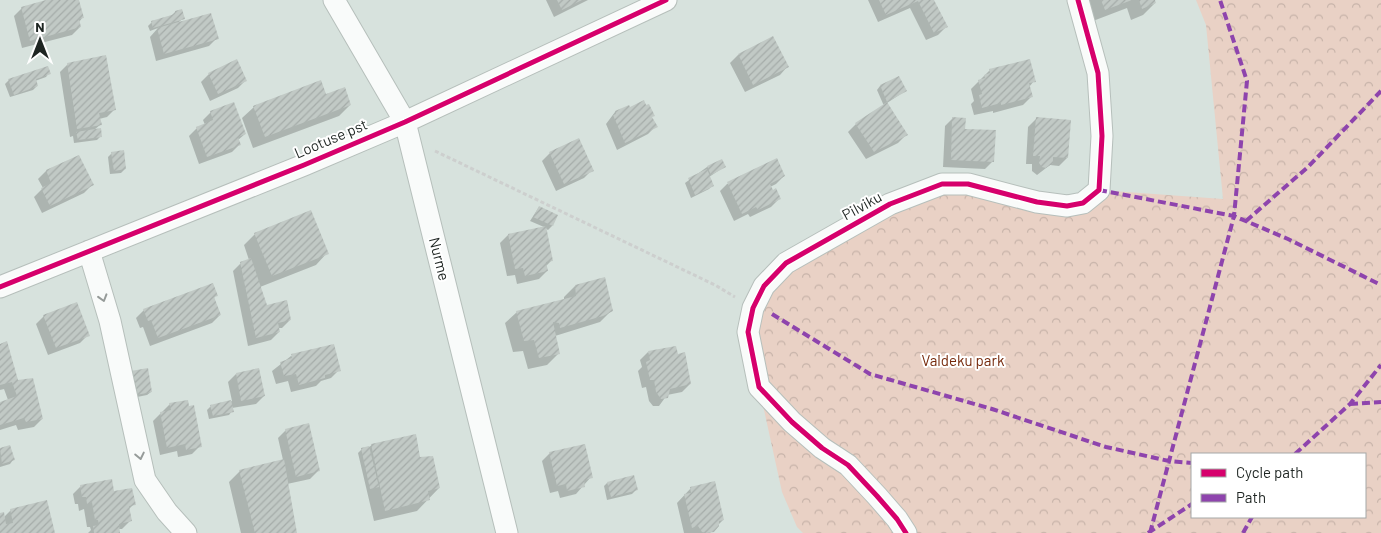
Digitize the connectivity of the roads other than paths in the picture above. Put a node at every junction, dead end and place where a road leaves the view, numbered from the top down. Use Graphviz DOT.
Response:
graph roads {
  1 [pos="334,0"];
  2 [pos="666,0"];
  3 [pos="1078,0"];
  4 [pos="407,130"];
  5 [pos="89,251"];
  6 [pos="0,287"];
  7 [pos="186,533"];
  8 [pos="507,533"];
  9 [pos="906,533"];
  1 -- 4 [label="street, Nurme"];
  2 -- 4 [label="street, Lootuse pst"];
  3 -- 9 [label="street, Pilviku"];
  4 -- 5 [label="street, Lootuse pst"];
  4 -- 8 [label="street, Nurme"];
  5 -- 6 [label="street, Lootuse pst"];
  5 -- 7 [label="street, one-way"];
}
